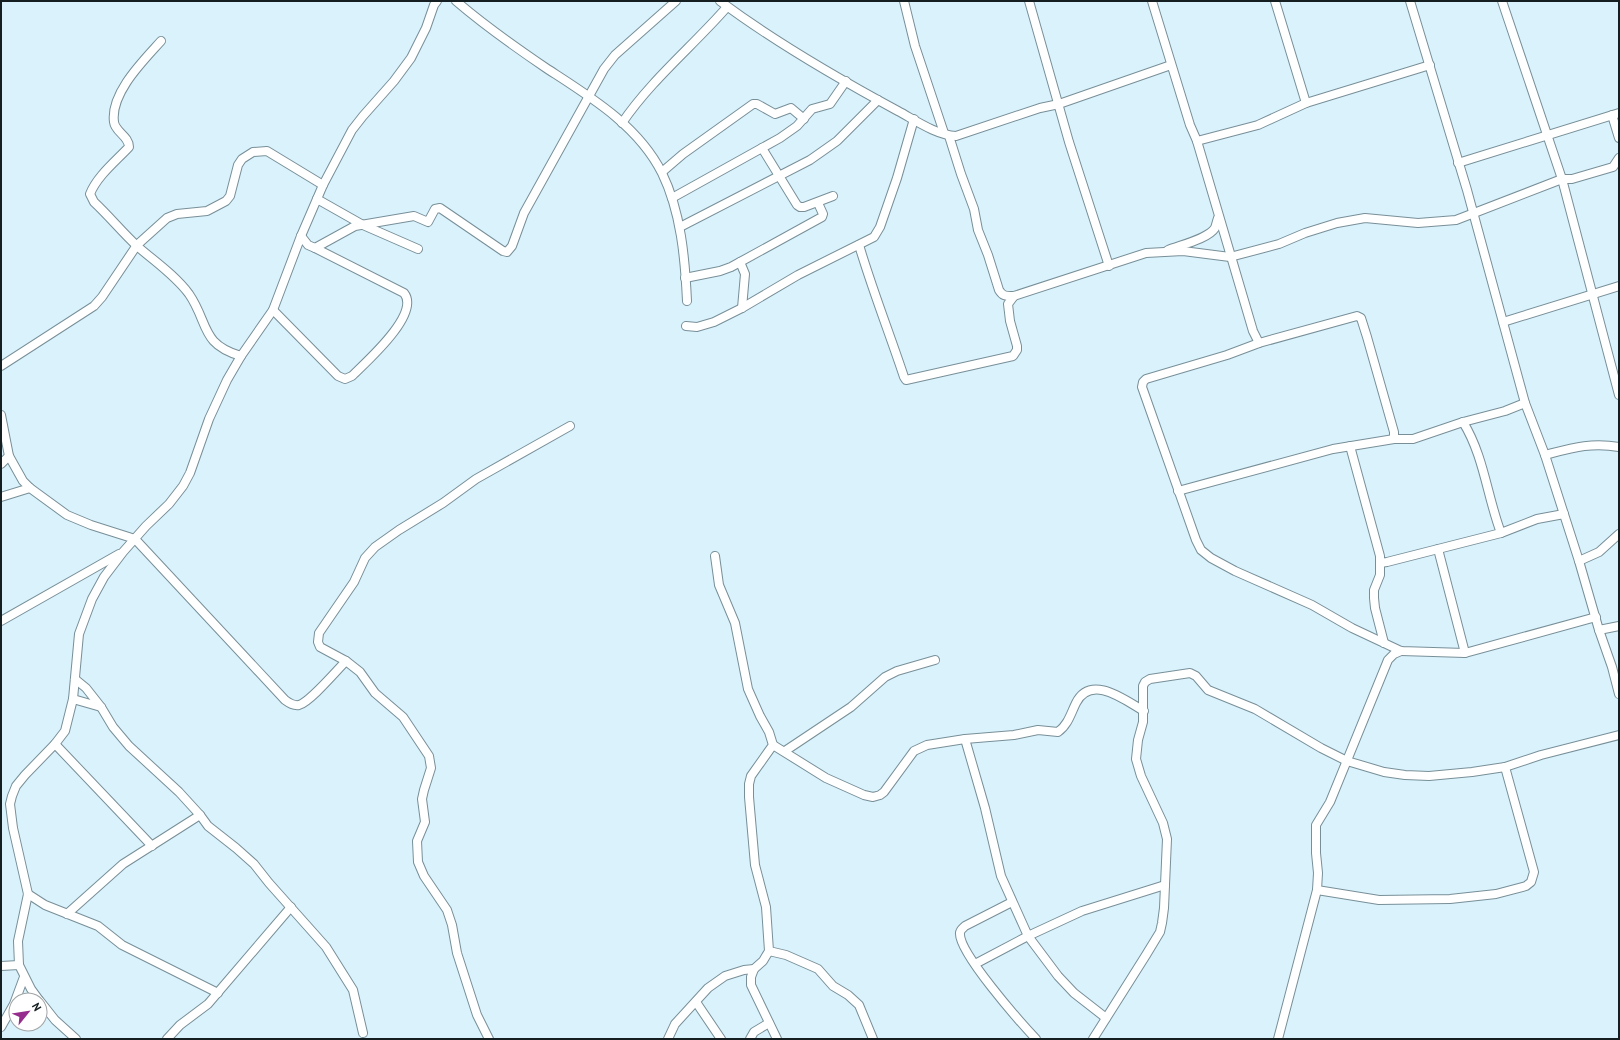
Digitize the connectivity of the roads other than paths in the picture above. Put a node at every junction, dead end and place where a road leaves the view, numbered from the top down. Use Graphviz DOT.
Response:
graph roads {
  1 [pos="437,1"];
  2 [pos="456,1"];
  3 [pos="676,1"];
  4 [pos="720,1"];
  5 [pos="904,1"];
  6 [pos="1029,1"];
  7 [pos="1152,1"];
  8 [pos="1275,1"];
  9 [pos="1410,1"];
  10 [pos="1502,1"];
  11 [pos="727,6"];
  12 [pos="161,40"];
  13 [pos="1172,65"];
  14 [pos="1430,65"];
  15 [pos="846,81"];
  16 [pos="589,96"];
  17 [pos="878,100"];
  18 [pos="1306,103"];
  19 [pos="1059,104"];
  20 [pos="1615,114"];
  21 [pos="804,119"];
  22 [pos="914,119"];
  23 [pos="622,123"];
  24 [pos="946,134"];
  25 [pos="1547,134"];
  26 [pos="1619,138"];
  27 [pos="1196,141"];
  28 [pos="762,148"];
  29 [pos="1619,158"];
  30 [pos="1458,163"];
  31 [pos="662,172"];
  32 [pos="779,177"];
  33 [pos="1562,179"];
  34 [pos="323,185"];
  35 [pos="832,196"];
  36 [pos="672,198"];
  37 [pos="317,199"];
  38 [pos="818,203"];
  39 [pos="1472,213"];
  40 [pos="1218,218"];
  41 [pos="362,225"];
  42 [pos="680,227"];
  43 [pos="301,236"];
  44 [pos="137,245"];
  45 [pos="858,245"];
  46 [pos="315,248"];
  47 [pos="418,249"];
  48 [pos="1160,253"];
  49 [pos="1230,257"];
  50 [pos="740,262"];
  51 [pos="1109,266"];
  52 [pos="686,278"];
  53 [pos="1619,286"];
  54 [pos="1592,294"];
  55 [pos="1014,296"];
  56 [pos="686,301"];
  57 [pos="742,308"];
  58 [pos="273,310"];
  59 [pos="1503,322"];
  60 [pos="686,326"];
  61 [pos="1259,343"];
  62 [pos="241,356"];
  63 [pos="1,366"];
  64 [pos="1619,394"];
  65 [pos="1525,403"];
  66 [pos="1,415"];
  67 [pos="1463,422"];
  68 [pos="570,426"];
  69 [pos="2,430"];
  70 [pos="1394,439"];
  71 [pos="1350,446"];
  72 [pos="1619,446"];
  73 [pos="1545,455"];
  74 [pos="9,456"];
  75 [pos="1,464"];
  76 [pos="30,488"];
  77 [pos="1178,491"];
  78 [pos="1,497"];
  79 [pos="1564,514"];
  80 [pos="1501,533"];
  81 [pos="1619,534"];
  82 [pos="135,539"];
  83 [pos="1438,549"];
  84 [pos="123,552"];
  85 [pos="715,556"];
  86 [pos="1579,561"];
  87 [pos="1380,563"];
  88 [pos="1596,617"];
  89 [pos="1,621"];
  90 [pos="1619,626"];
  91 [pos="1599,630"];
  92 [pos="1384,643"];
  93 [pos="1401,651"];
  94 [pos="1465,653"];
  95 [pos="935,660"];
  96 [pos="346,661"];
  97 [pos="75,679"];
  98 [pos="1619,694"];
  99 [pos="74,700"];
  100 [pos="101,707"];
  101 [pos="1144,711"];
  102 [pos="1619,736"];
  103 [pos="965,739"];
  104 [pos="55,744"];
  105 [pos="773,745"];
  106 [pos="785,751"];
  107 [pos="1346,761"];
  108 [pos="1505,767"];
  109 [pos="200,815"];
  110 [pos="152,846"];
  111 [pos="1165,885"];
  112 [pos="1317,890"];
  113 [pos="28,894"];
  114 [pos="1012,902"];
  115 [pos="291,907"];
  116 [pos="66,914"];
  117 [pos="1028,936"];
  118 [pos="769,951"];
  119 [pos="975,964"];
  120 [pos="19,965"];
  121 [pos="1,966"];
  122 [pos="754,970"];
  123 [pos="24,977"];
  124 [pos="33,992"];
  125 [pos="218,992"];
  126 [pos="696,1002"];
  127 [pos="48,1012"];
  128 [pos="1106,1018"];
  129 [pos="769,1023"];
  130 [pos="1,1027"];
  131 [pos="363,1033"];
  132 [pos="76,1039"];
  133 [pos="167,1039"];
  134 [pos="488,1039"];
  135 [pos="668,1039"];
  136 [pos="721,1039"];
  137 [pos="750,1039"];
  138 [pos="777,1039"];
  139 [pos="873,1039"];
  140 [pos="1036,1039"];
  141 [pos="1093,1039"];
  142 [pos="1278,1039"];
  1 -- 34 [label="street"];
  2 -- 16 [label="street"];
  3 -- 16 [label="street"];
  4 -- 11 [label="street"];
  5 -- 24 [label="street"];
  6 -- 19 [label="street"];
  7 -- 13 [label="street"];
  8 -- 18 [label="street"];
  9 -- 14 [label="street"];
  10 -- 25 [label="street"];
  11 -- 15 [label="street"];
  11 -- 23 [label="street"];
  12 -- 44 [label="street"];
  13 -- 19 [label="street"];
  13 -- 27 [label="street"];
  14 -- 18 [label="street"];
  14 -- 30 [label="street"];
  15 -- 17 [label="street"];
  15 -- 21 [label="street"];
  16 -- 23 [label="street"];
  16 -- 41 [label="street"];
  17 -- 22 [label="street"];
  17 -- 32 [label="street"];
  18 -- 27 [label="street"];
  19 -- 24 [label="street"];
  19 -- 51 [label="street"];
  20 -- 25 [label="street"];
  20 -- 26 [label="street"];
  21 -- 28 [label="street"];
  21 -- 31 [label="street"];
  22 -- 24 [label="street"];
  22 -- 45 [label="street"];
  23 -- 31 [label="street"];
  24 -- 55 [label="street"];
  25 -- 30 [label="street"];
  25 -- 33 [label="street"];
  27 -- 40 [label="street"];
  28 -- 32 [label="street"];
  28 -- 36 [label="street"];
  29 -- 33 [label="street"];
  30 -- 39 [label="street"];
  31 -- 36 [label="street"];
  32 -- 38 [label="street"];
  32 -- 42 [label="street"];
  33 -- 39 [label="street"];
  33 -- 54 [label="street"];
  34 -- 37 [label="street"];
  34 -- 44 [label="street"];
  35 -- 38 [label="street"];
  36 -- 42 [label="street"];
  37 -- 41 [label="street"];
  37 -- 43 [label="street"];
  38 -- 50 [label="street"];
  39 -- 49 [label="street"];
  39 -- 59 [label="street"];
  40 -- 48 [label="street"];
  40 -- 49 [label="street"];
  41 -- 46 [label="street"];
  41 -- 47 [label="street"];
  42 -- 52 [label="street"];
  43 -- 46 [label="street"];
  43 -- 58 [label="street"];
  44 -- 62 [label="street"];
  44 -- 63 [label="street"];
  45 -- 55 [label="street"];
  45 -- 57 [label="street"];
  46 -- 58 [label="street"];
  48 -- 49 [label="street"];
  48 -- 51 [label="street"];
  49 -- 61 [label="street"];
  50 -- 52 [label="street"];
  50 -- 57 [label="street"];
  51 -- 55 [label="street"];
  52 -- 56 [label="street"];
  53 -- 54 [label="street"];
  54 -- 59 [label="street"];
  54 -- 64 [label="street"];
  57 -- 60 [label="street"];
  58 -- 62 [label="street"];
  59 -- 65 [label="street"];
  61 -- 70 [label="street"];
  61 -- 77 [label="street"];
  62 -- 82 [label="street"];
  65 -- 67 [label="street"];
  65 -- 73 [label="street"];
  66 -- 69 [label="street"];
  67 -- 70 [label="street"];
  67 -- 80 [label="street"];
  68 -- 96 [label="street"];
  69 -- 74 [label="street"];
  70 -- 71 [label="street"];
  71 -- 77 [label="street"];
  71 -- 87 [label="street"];
  72 -- 73 [label="street"];
  73 -- 79 [label="street"];
  74 -- 75 [label="street"];
  74 -- 76 [label="street"];
  76 -- 78 [label="street"];
  76 -- 82 [label="street"];
  77 -- 92 [label="street"];
  79 -- 80 [label="street"];
  79 -- 86 [label="street"];
  80 -- 83 [label="street"];
  81 -- 86 [label="street"];
  82 -- 84 [label="street"];
  82 -- 96 [label="street"];
  83 -- 87 [label="street"];
  83 -- 94 [label="street"];
  84 -- 89 [label="street"];
  84 -- 97 [label="street"];
  85 -- 105 [label="street"];
  86 -- 88 [label="street"];
  87 -- 92 [label="street"];
  88 -- 91 [label="street"];
  88 -- 94 [label="street"];
  90 -- 91 [label="street"];
  91 -- 98 [label="street"];
  92 -- 93 [label="street"];
  93 -- 94 [label="street"];
  93 -- 107 [label="street"];
  95 -- 106 [label="street"];
  96 -- 134 [label="street"];
  97 -- 99 [label="street"];
  97 -- 100 [label="street"];
  99 -- 100 [label="street"];
  99 -- 104 [label="street"];
  100 -- 109 [label="street"];
  101 -- 103 [label="street"];
  101 -- 107 [label="street"];
  101 -- 111 [label="street"];
  102 -- 108 [label="street"];
  103 -- 106 [label="street"];
  103 -- 114 [label="street"];
  104 -- 110 [label="street"];
  104 -- 113 [label="street"];
  105 -- 106 [label="street"];
  105 -- 118 [label="street"];
  107 -- 108 [label="street"];
  107 -- 112 [label="street"];
  108 -- 112 [label="street"];
  109 -- 110 [label="street"];
  109 -- 115 [label="street"];
  110 -- 116 [label="street"];
  111 -- 117 [label="street"];
  111 -- 128 [label="street"];
  112 -- 142 [label="street"];
  113 -- 116 [label="street"];
  113 -- 120 [label="street"];
  114 -- 117 [label="street"];
  114 -- 119 [label="street"];
  115 -- 125 [label="street"];
  115 -- 131 [label="street"];
  116 -- 125 [label="street"];
  117 -- 119 [label="street"];
  117 -- 128 [label="street"];
  118 -- 122 [label="street"];
  118 -- 139 [label="street"];
  119 -- 140 [label="street"];
  120 -- 121 [label="street"];
  120 -- 123 [label="street"];
  122 -- 126 [label="street"];
  122 -- 129 [label="street"];
  123 -- 124 [label="street"];
  123 -- 130 [label="street"];
  125 -- 133 [label="street"];
  126 -- 135 [label="street"];
  126 -- 136 [label="street"];
  127 -- 132 [label="street"];
  128 -- 141 [label="street"];
  129 -- 137 [label="street"];
  129 -- 138 [label="street"];
}
